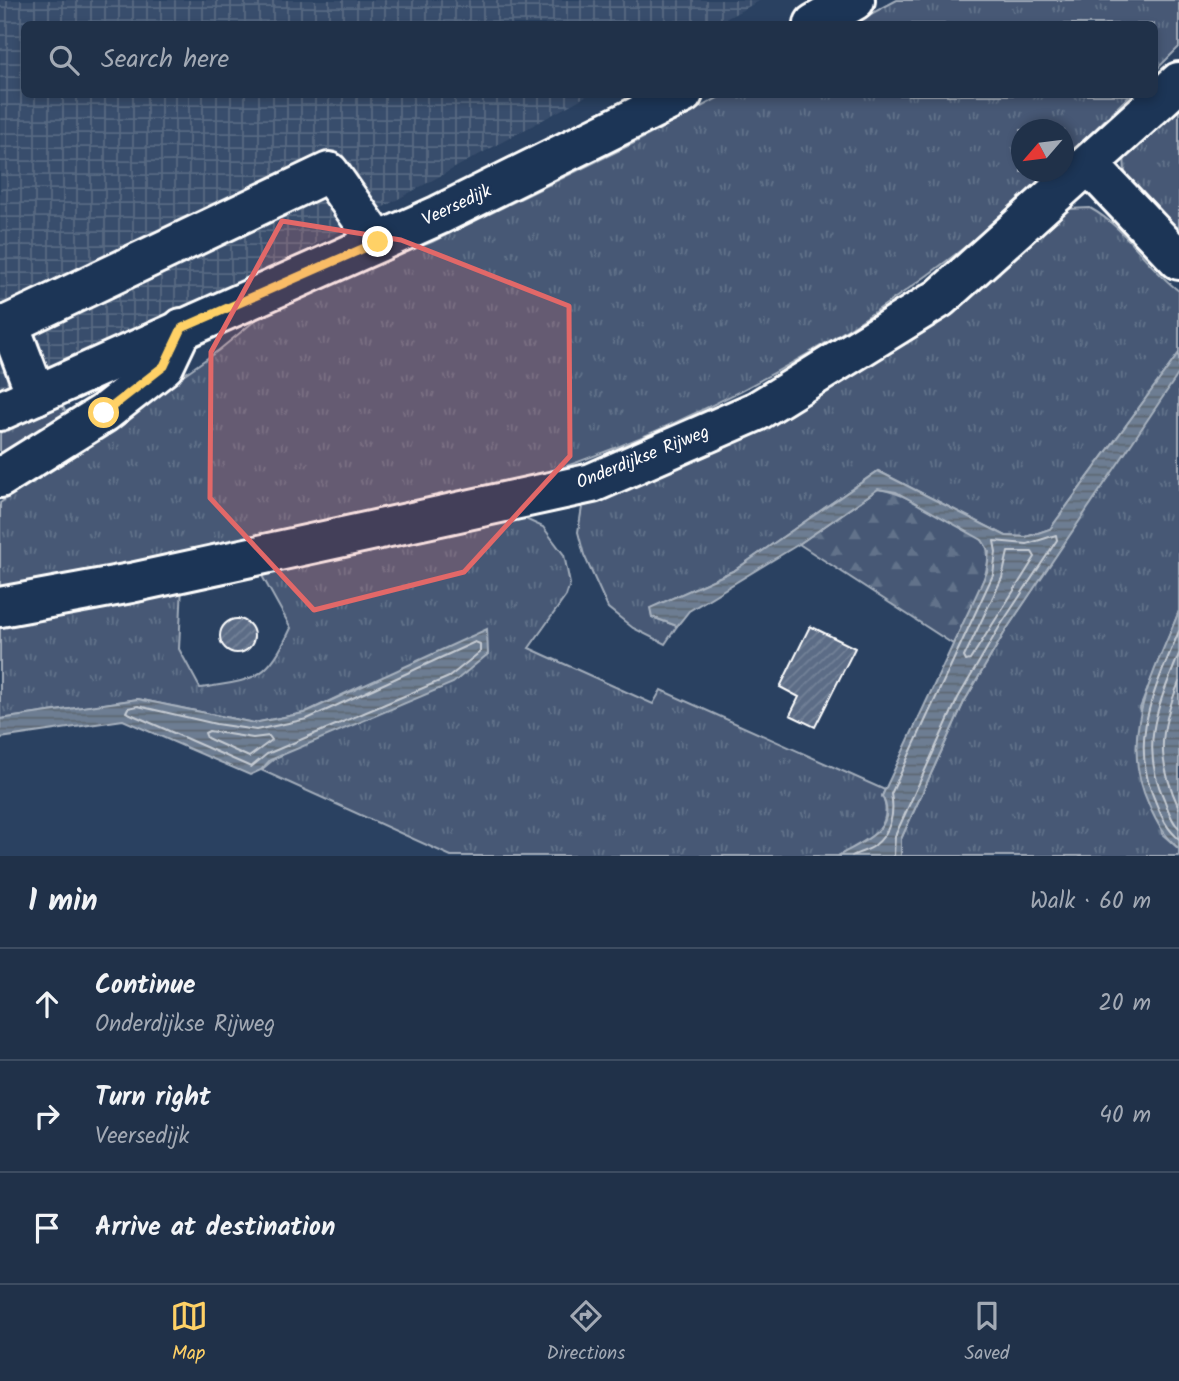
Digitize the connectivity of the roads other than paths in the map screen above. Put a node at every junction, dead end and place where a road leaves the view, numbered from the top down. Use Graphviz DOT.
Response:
graph roads {
  1 [pos="855,0"];
  2 [pos="819,21"];
  3 [pos="1179,82"];
  4 [pos="675,98"];
  5 [pos="1090,165"];
  6 [pos="378,242"];
  7 [pos="1179,260"];
  8 [pos="4,326"];
  9 [pos="182,328"];
  10 [pos="36,395"];
  11 [pos="0,411"];
  12 [pos="0,478"];
  13 [pos="0,607"];
  1 -- 2 [label="street"];
  3 -- 5 [label="street, Onderdijkse Rijweg"];
  4 -- 6 [label="street, Veersedijk"];
  5 -- 7 [label="street"];
  5 -- 13 [label="street, Onderdijkse Rijweg"];
  6 -- 8 [label="street"];
  6 -- 9 [label="street, Veersedijk"];
  8 -- 10 [label="street"];
  9 -- 10 [label="street, Veersedijk"];
  9 -- 12 [label="street"];
  10 -- 11 [label="street, Veersedijk"];
}
